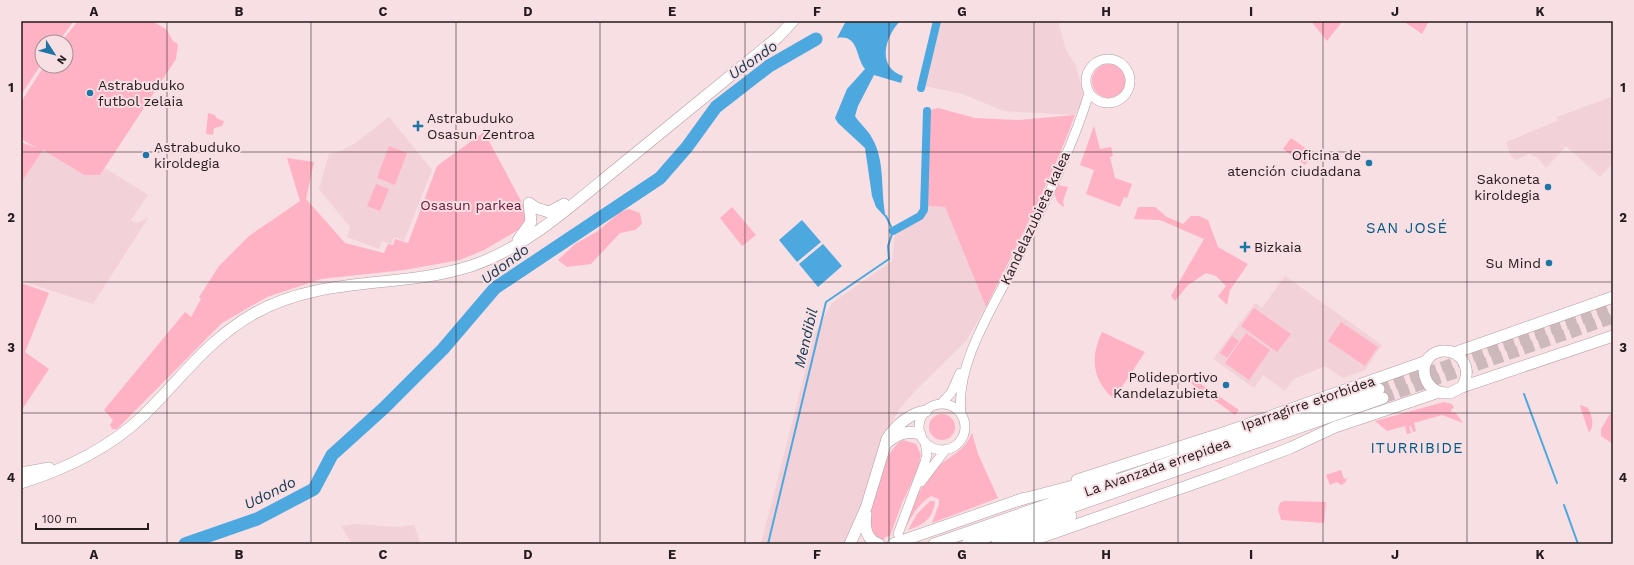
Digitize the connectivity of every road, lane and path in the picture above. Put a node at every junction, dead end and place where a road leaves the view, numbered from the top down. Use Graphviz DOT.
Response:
graph roads {
  1 [pos="793,21"];
  2 [pos="1089,93"];
  3 [pos="1098,101"];
  4 [pos="1083,114"];
  5 [pos="605,178"];
  6 [pos="531,212"];
  7 [pos="552,220"];
  8 [pos="513,247"];
  9 [pos="1613,297"];
  10 [pos="985,321"];
  11 [pos="1613,336"];
  12 [pos="1454,352"];
  13 [pos="1427,361"];
  14 [pos="1462,387"];
  15 [pos="1439,392"];
  16 [pos="941,404"];
  17 [pos="926,411"];
  18 [pos="961,414"];
  19 [pos="923,438"];
  20 [pos="884,447"];
  21 [pos="946,449"];
  22 [pos="1198,453"];
  23 [pos="73,464"];
  24 [pos="1182,469"];
  25 [pos="21,472"];
  26 [pos="21,483"];
  27 [pos="1016,501"];
  28 [pos="866,508"];
  29 [pos="906,510"];
  30 [pos="896,539"];
  31 [pos="850,544"];
  32 [pos="879,544"];
  33 [pos="934,544"];
  34 [pos="967,544"];
  35 [pos="997,544"];
  36 [pos="1022,544"];
  1 -- 5 [label="main road"];
  2 -- 3 [label="street"];
  2 -- 3 [label="street"];
  2 -- 4 [label="street, Kandelazubieta kalea"];
  3 -- 4 [label="street, Kandelazubieta kalea"];
  4 -- 10 [label="street, Kandelazubieta kalea"];
  5 -- 6 [label="main road"];
  5 -- 7 [label="main road"];
  6 -- 7 [label="main road"];
  6 -- 8 [label="main road"];
  7 -- 8 [label="main road"];
  8 -- 23 [label="main road"];
  9 -- 12 [label="main road, Iparragirre etorbidea"];
  10 -- 16 [label="street, Kandelazubieta kalea"];
  10 -- 18 [label="street, Kandelazubieta kalea"];
  11 -- 14 [label="main road"];
  12 -- 13 [label="main road, Iparragirre etorbidea"];
  12 -- 14 [label="main road"];
  13 -- 15 [label="main road"];
  13 -- 27 [label="main road, Iparragirre etorbidea"];
  14 -- 15 [label="main road"];
  15 -- 36 [label="main road"];
  16 -- 17 [label="street"];
  16 -- 18 [label="street"];
  17 -- 19 [label="street"];
  17 -- 20 [label="main road"];
  18 -- 21 [label="street"];
  19 -- 20 [label="main road"];
  19 -- 21 [label="street"];
  19 -- 29 [label="street"];
  20 -- 28 [label="main road"];
  21 -- 29 [label="street"];
  22 -- 24 [label="main road, La Avanzada errepidea"];
  22 -- 27 [label="main road"];
  22 -- 33 [label="main road, La Avanzada errepidea"];
  23 -- 25 [label="main road"];
  23 -- 26 [label="main road"];
  24 -- 34 [label="main road, La Avanzada errepidea"];
  24 -- 35 [label="main road"];
  27 -- 30 [label="main road, Iparragirre etorbidea"];
  28 -- 31 [label="main road"];
  28 -- 32 [label="main road"];
  29 -- 30 [label="street"];
}
